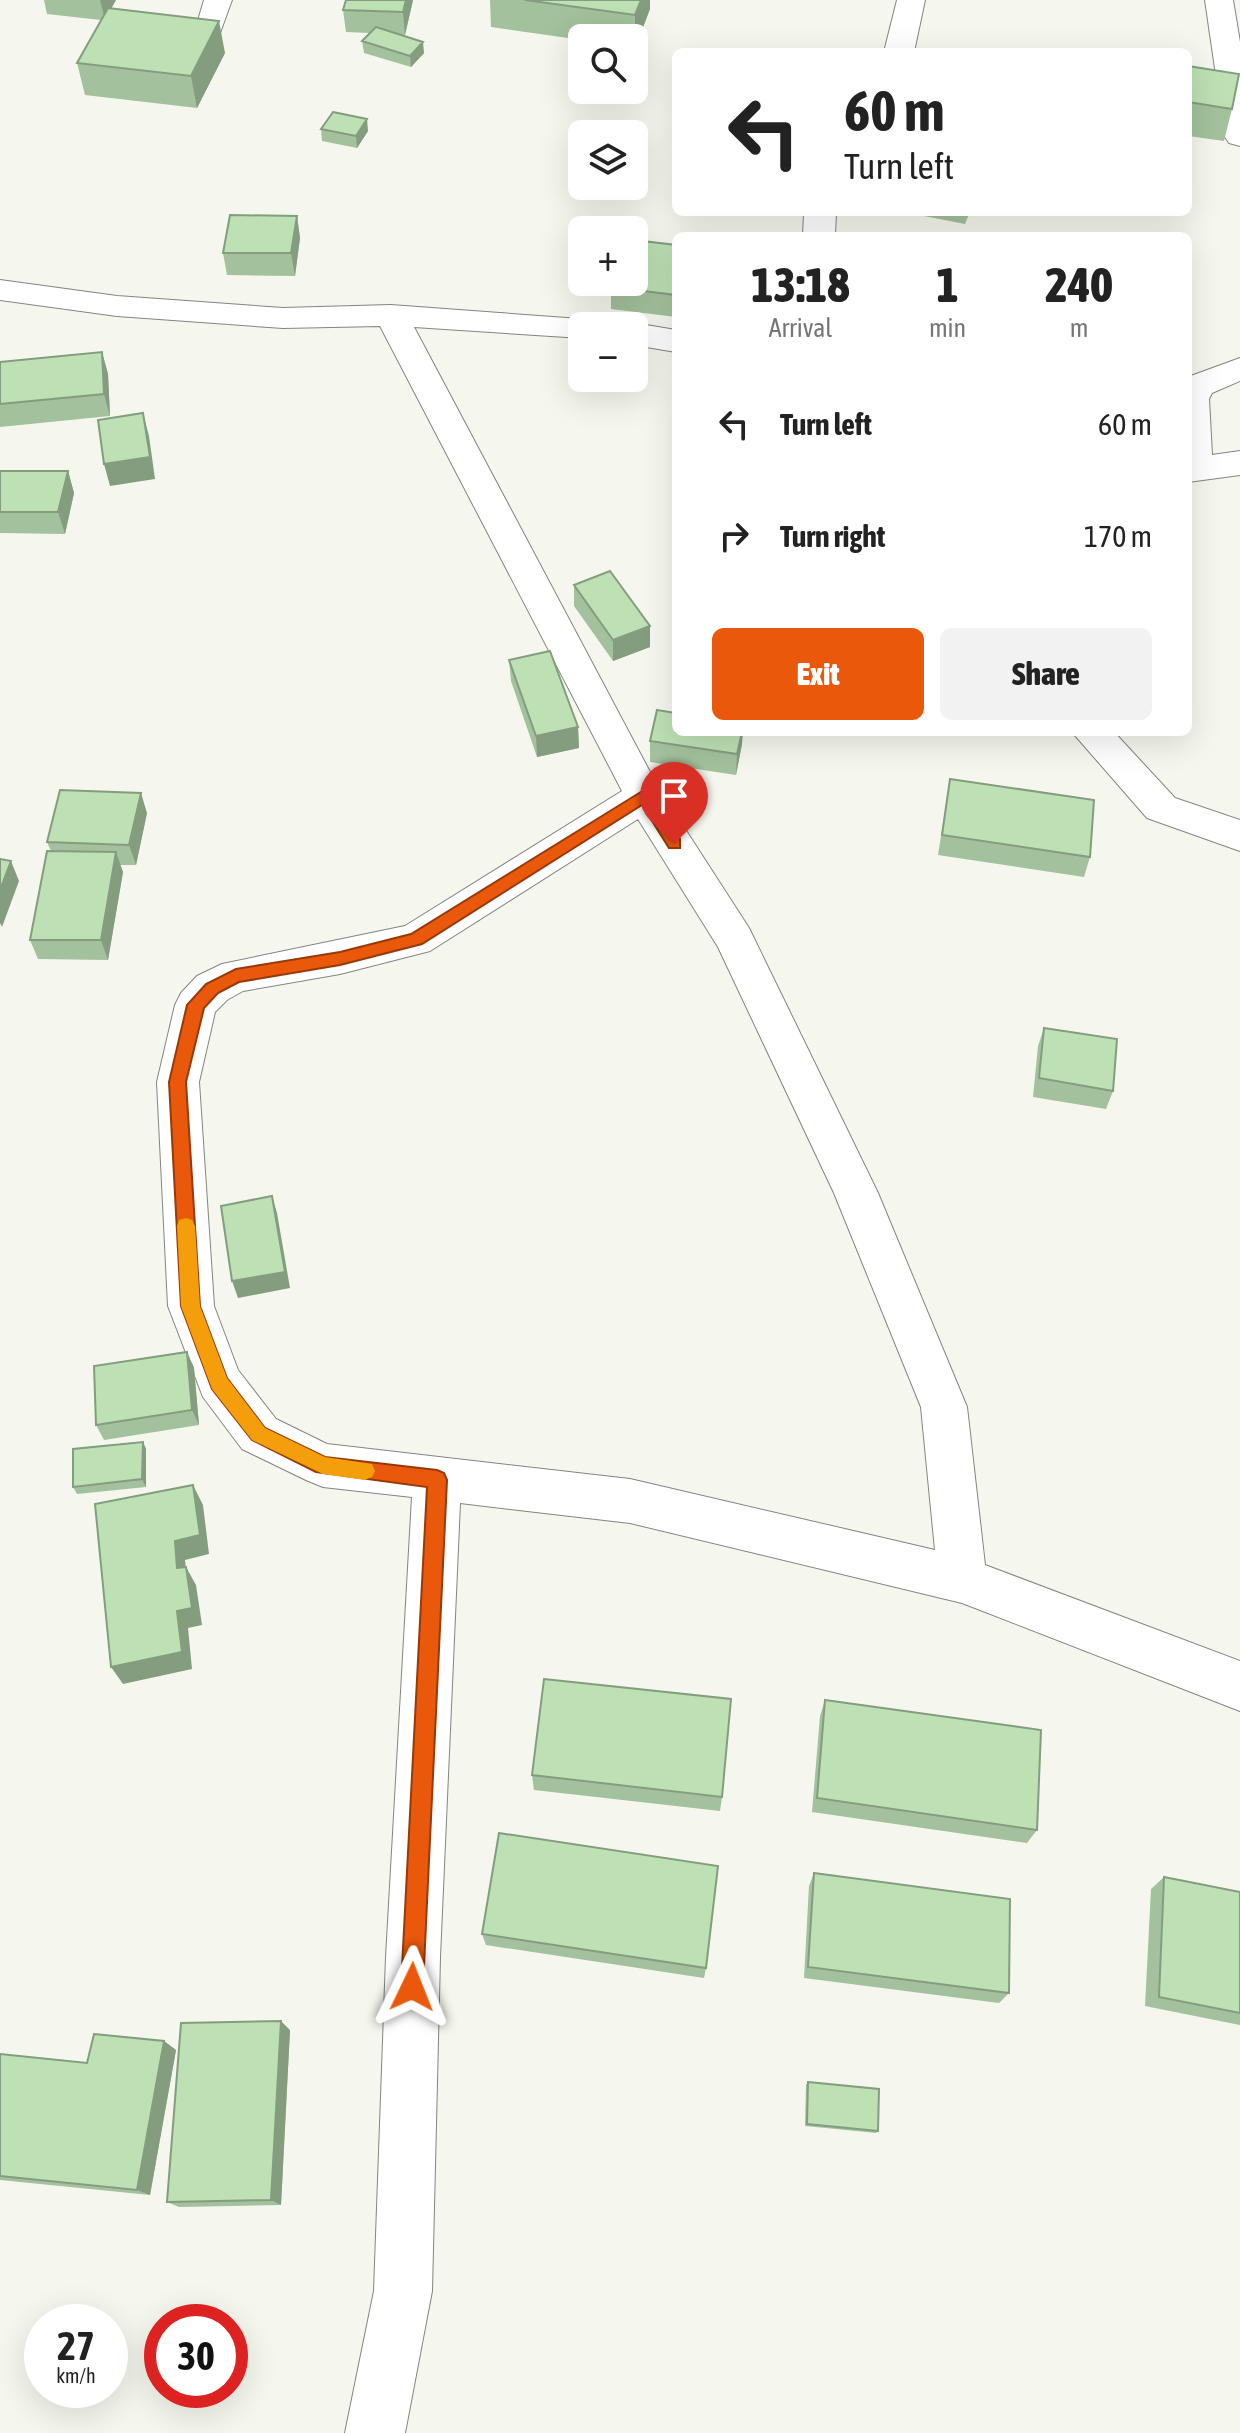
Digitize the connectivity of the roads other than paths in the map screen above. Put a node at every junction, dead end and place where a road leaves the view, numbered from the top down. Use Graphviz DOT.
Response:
graph roads {
  1 [pos="911,0"];
  2 [pos="1219,0"];
  3 [pos="900,48"];
  4 [pos="1240,137"];
  5 [pos="0,290"];
  6 [pos="391,315"];
  7 [pos="568,326"];
  8 [pos="648,336"];
  9 [pos="672,340"];
  10 [pos="1240,369"];
  11 [pos="1240,463"];
  12 [pos="1192,470"];
  13 [pos="1095,736"];
  14 [pos="644,796"];
  15 [pos="1240,836"];
  16 [pos="437,1480"];
  17 [pos="962,1580"];
  18 [pos="1240,1686"];
  19 [pos="375,2433"];
  1 -- 3 [label="street"];
  2 -- 4 [label="street"];
  5 -- 6 [label="street"];
  6 -- 7 [label="street"];
  6 -- 14 [label="street"];
  8 -- 9 [label="street"];
  10 -- 12 [label="street"];
  11 -- 12 [label="street"];
  13 -- 15 [label="street"];
  14 -- 16 [label="street"];
  14 -- 17 [label="street"];
  16 -- 17 [label="street"];
  16 -- 19 [label="street"];
  17 -- 18 [label="street"];
}
